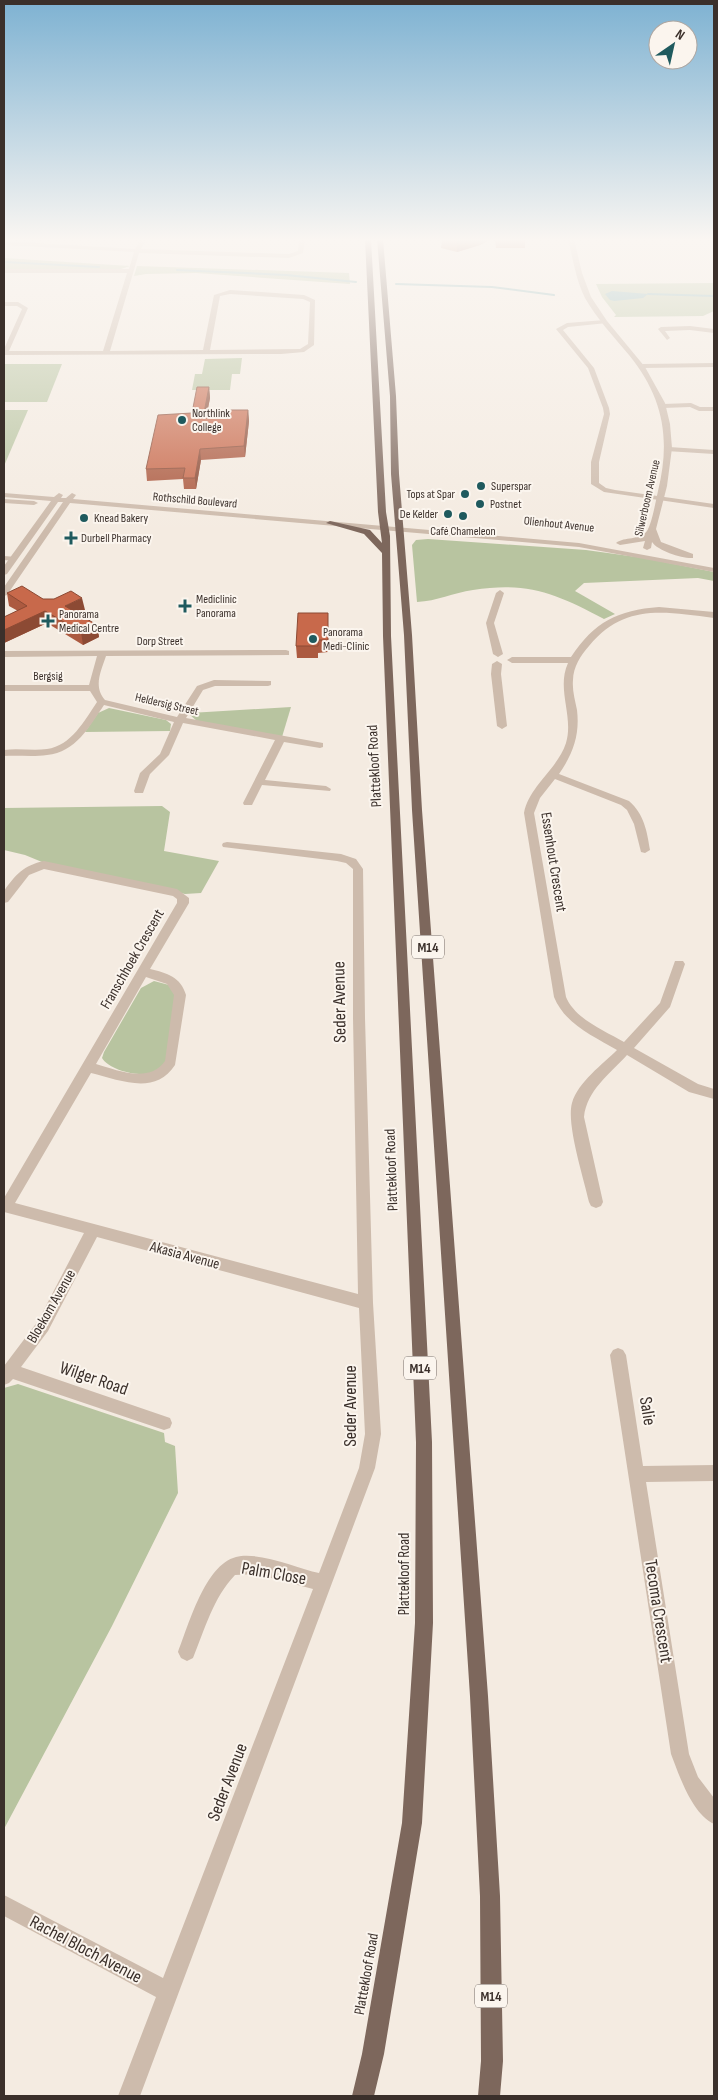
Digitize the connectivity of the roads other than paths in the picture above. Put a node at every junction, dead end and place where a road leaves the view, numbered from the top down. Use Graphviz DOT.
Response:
graph roads {
  1 [pos="11,337"];
  2 [pos="111,337"];
  3 [pos="209,337"];
  4 [pos="311,337"];
  5 [pos="374,337"];
  6 [pos="389,337"];
  7 [pos="566,337"];
  8 [pos="618,337"];
  9 [pos="106,352"];
  10 [pos="206,352"];
  11 [pos="4,353"];
  12 [pos="714,365"];
  13 [pos="643,366"];
  14 [pos="714,402"];
  15 [pos="691,405"];
  16 [pos="663,406"];
  17 [pos="714,409"];
  18 [pos="668,449"];
  19 [pos="714,452"];
  20 [pos="4,488"];
  21 [pos="4,495"];
  22 [pos="59,496"];
  23 [pos="71,497"];
  24 [pos="660,497"];
  25 [pos="4,500"];
  26 [pos="34,503"];
  27 [pos="714,506"];
  28 [pos="296,520"];
  29 [pos="330,523"];
  30 [pos="222,524"];
  31 [pos="384,524"];
  32 [pos="399,525"];
  33 [pos="652,530"];
  34 [pos="618,547"];
  35 [pos="647,548"];
  36 [pos="386,552"];
  37 [pos="690,556"];
  38 [pos="4,558"];
  39 [pos="13,559"];
  40 [pos="714,562"];
  41 [pos="699,566"];
  42 [pos="714,570"];
  43 [pos="4,572"];
  44 [pos="500,592"];
  45 [pos="4,593"];
  46 [pos="714,615"];
  47 [pos="286,653"];
  48 [pos="4,654"];
  49 [pos="102,654"];
  50 [pos="497,659"];
  51 [pos="574,660"];
  52 [pos="268,682"];
  53 [pos="4,688"];
  54 [pos="92,688"];
  55 [pos="102,702"];
  56 [pos="180,720"];
  57 [pos="502,726"];
  58 [pos="280,740"];
  59 [pos="320,745"];
  60 [pos="4,754"];
  61 [pos="553,775"];
  62 [pos="259,782"];
  63 [pos="326,789"];
  64 [pos="139,791"];
  65 [pos="248,803"];
  66 [pos="227,845"];
  67 [pos="645,850"];
  68 [pos="4,899"];
  69 [pos="679,964"];
  70 [pos="143,972"];
  71 [pos="626,1049"];
  72 [pos="88,1067"];
  73 [pos="714,1094"];
  74 [pos="596,1202"];
  75 [pos="5,1206"];
  76 [pos="93,1230"];
  77 [pos="366,1303"];
  78 [pos="618,1355"];
  79 [pos="7,1375"];
  80 [pos="164,1423"];
  81 [pos="714,1473"];
  82 [pos="638,1474"];
  83 [pos="324,1583"];
  84 [pos="187,1652"];
  85 [pos="714,1814"];
  86 [pos="4,1905"];
  87 [pos="168,1992"];
  88 [pos="129,2096"];
  89 [pos="363,2096"];
  90 [pos="489,2096"];
  1 -- 11 [label="street"];
  2 -- 9 [label="street"];
  3 -- 10 [label="street"];
  4 -- 10 [label="street"];
  5 -- 31 [label="main road, Plattekloof Road / M14"];
  6 -- 32 [label="main road, M14"];
  7 -- 24 [label="street"];
  8 -- 13 [label="street, Silwerboom Avenue"];
  9 -- 10 [label="street"];
  9 -- 11 [label="street"];
  12 -- 13 [label="street"];
  13 -- 16 [label="street, Silwerboom Avenue"];
  14 -- 15 [label="street"];
  15 -- 16 [label="street"];
  15 -- 17 [label="street"];
  16 -- 18 [label="street, Silwerboom Avenue"];
  18 -- 19 [label="street"];
  18 -- 24 [label="street, Silwerboom Avenue"];
  20 -- 22 [label="street, Rothschild Boulevard"];
  21 -- 22 [label="street, Rothschild Boulevard"];
  22 -- 23 [label="street, Rothschild Boulevard"];
  22 -- 39 [label="street"];
  23 -- 28 [label="street, Rothschild Boulevard"];
  23 -- 31 [label="street, Rothschild Boulevard"];
  23 -- 45 [label="street"];
  24 -- 27 [label="street"];
  24 -- 33 [label="street, Silwerboom Avenue"];
  25 -- 26 [label="street"];
  28 -- 29 [label="street, Rothschild Boulevard"];
  28 -- 30 [label="street"];
  29 -- 31 [label="street, Rothschild Boulevard"];
  29 -- 36 [label="main road"];
  31 -- 32 [label="street, Olienhout Avenue"];
  31 -- 36 [label="main road, Plattekloof Road / M14"];
  32 -- 34 [label="street, Olienhout Avenue"];
  32 -- 90 [label="main road, M14"];
  33 -- 34 [label="street"];
  33 -- 35 [label="street, Silwerboom Avenue"];
  33 -- 37 [label="street"];
  34 -- 35 [label="street"];
  34 -- 41 [label="street, Olienhout Avenue"];
  35 -- 37 [label="street"];
  35 -- 41 [label="street"];
  36 -- 89 [label="main road, Plattekloof Road / M14"];
  37 -- 40 [label="street"];
  38 -- 39 [label="street"];
  39 -- 43 [label="street"];
  41 -- 42 [label="street, Olienhout Avenue"];
  44 -- 50 [label="street"];
  46 -- 51 [label="street, Essenhout Crescent"];
  47 -- 49 [label="street, Dorp Street"];
  48 -- 49 [label="street, Dorp Street"];
  49 -- 54 [label="street"];
  50 -- 51 [label="street"];
  50 -- 57 [label="street"];
  51 -- 61 [label="street, Essenhout Crescent"];
  52 -- 56 [label="street"];
  53 -- 54 [label="street, Bergsig"];
  54 -- 55 [label="street"];
  55 -- 56 [label="street, Heldersig Street"];
  55 -- 60 [label="street"];
  56 -- 58 [label="street, Heldersig Street"];
  56 -- 64 [label="street"];
  58 -- 59 [label="street, Heldersig Street"];
  58 -- 62 [label="street"];
  61 -- 67 [label="street"];
  61 -- 71 [label="street, Essenhout Crescent"];
  62 -- 63 [label="street"];
  62 -- 65 [label="street"];
  66 -- 77 [label="street, Seder Avenue"];
  68 -- 70 [label="street, Franschhoek Crescent"];
  69 -- 71 [label="street"];
  70 -- 72 [label="street, Franschhoek Crescent"];
  70 -- 72 [label="street"];
  71 -- 73 [label="street, Essenhout Crescent"];
  71 -- 74 [label="street"];
  72 -- 75 [label="street, Franschhoek Crescent"];
  75 -- 76 [label="street, Akasia Avenue"];
  76 -- 77 [label="street, Akasia Avenue"];
  76 -- 79 [label="street, Bloekom Avenue"];
  77 -- 83 [label="street, Seder Avenue"];
  78 -- 82 [label="street, Salie"];
  79 -- 80 [label="street, Wilger Road"];
  81 -- 82 [label="street"];
  82 -- 85 [label="street, Tecoma Crescent"];
  83 -- 84 [label="street, Palm Close"];
  83 -- 87 [label="street, Seder Avenue"];
  86 -- 87 [label="street, Rachel Bloch Avenue"];
  87 -- 88 [label="street, Seder Avenue"];
}
